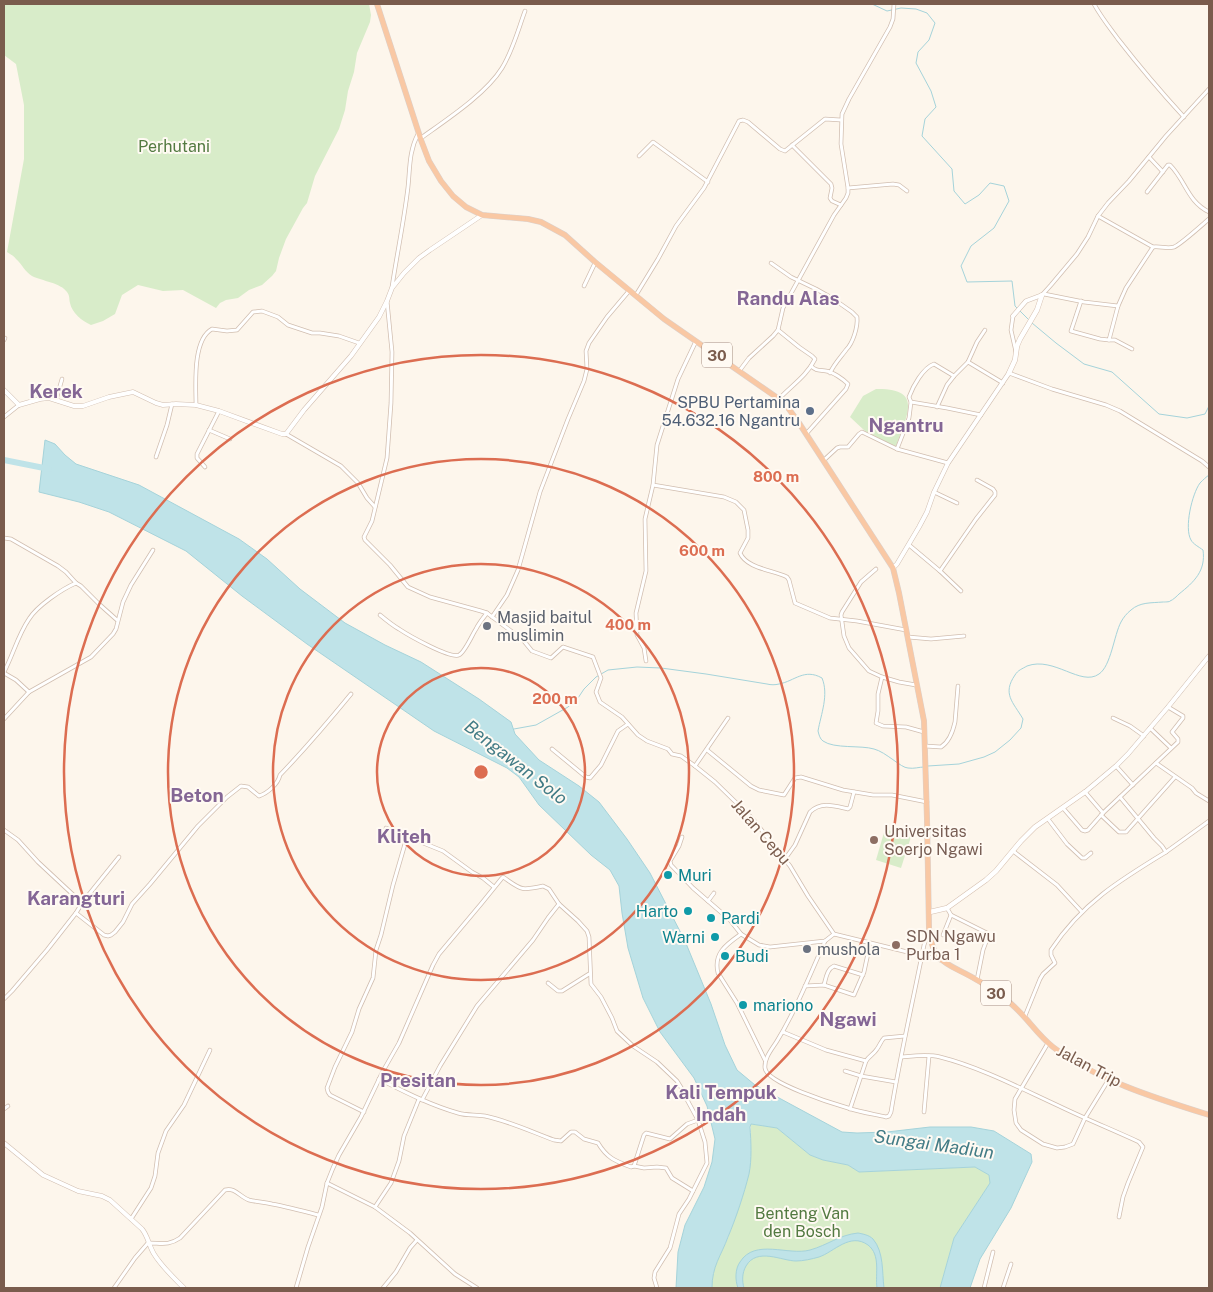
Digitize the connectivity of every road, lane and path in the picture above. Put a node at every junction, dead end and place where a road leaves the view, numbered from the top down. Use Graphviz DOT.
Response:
graph roads {
  1 [pos="378,4"];
  2 [pos="894,4"];
  3 [pos="1094,4"];
  4 [pos="525,10"];
  5 [pos="1209,89"];
  6 [pos="1184,117"];
  7 [pos="841,120"];
  8 [pos="419,136"];
  9 [pos="792,145"];
  10 [pos="639,156"];
  11 [pos="1149,156"];
  12 [pos="1163,172"];
  13 [pos="708,182"];
  14 [pos="848,188"];
  15 [pos="907,191"];
  16 [pos="1147,192"];
  17 [pos="841,205"];
  18 [pos="1209,212"];
  19 [pos="482,215"];
  20 [pos="1098,216"];
  21 [pos="1209,219"];
  22 [pos="1153,247"];
  23 [pos="595,262"];
  24 [pos="771,263"];
  25 [pos="798,281"];
  26 [pos="584,286"];
  27 [pos="392,288"];
  28 [pos="630,290"];
  29 [pos="1043,294"];
  30 [pos="636,296"];
  31 [pos="388,300"];
  32 [pos="1081,301"];
  33 [pos="1118,306"];
  34 [pos="1014,316"];
  35 [pos="778,330"];
  36 [pos="985,330"];
  37 [pos="696,340"];
  38 [pos="1109,340"];
  39 [pos="359,343"];
  40 [pos="1132,349"];
  41 [pos="1016,353"];
  42 [pos="968,362"];
  43 [pos="811,366"];
  44 [pos="740,370"];
  45 [pos="830,373"];
  46 [pos="1009,374"];
  47 [pos="954,376"];
  48 [pos="62,379"];
  49 [pos="1003,383"];
  50 [pos="4,390"];
  51 [pos="779,398"];
  52 [pos="56,400"];
  53 [pos="912,402"];
  54 [pos="172,404"];
  55 [pos="19,405"];
  56 [pos="196,405"];
  57 [pos="937,407"];
  58 [pos="218,411"];
  59 [pos="981,416"];
  60 [pos="4,417"];
  61 [pos="209,430"];
  62 [pos="286,434"];
  63 [pos="806,435"];
  64 [pos="230,439"];
  65 [pos="897,449"];
  66 [pos="156,457"];
  67 [pos="823,461"];
  68 [pos="948,463"];
  69 [pos="205,467"];
  70 [pos="1209,467"];
  71 [pos="976,480"];
  72 [pos="653,485"];
  73 [pos="934,492"];
  74 [pos="957,503"];
  75 [pos="375,508"];
  76 [pos="4,538"];
  77 [pos="909,545"];
  78 [pos="153,550"];
  79 [pos="893,568"];
  80 [pos="876,569"];
  81 [pos="940,570"];
  82 [pos="76,583"];
  83 [pos="961,591"];
  84 [pos="488,613"];
  85 [pos="380,615"];
  86 [pos="492,617"];
  87 [pos="118,620"];
  88 [pos="842,620"];
  89 [pos="906,630"];
  90 [pos="964,636"];
  91 [pos="907,637"];
  92 [pos="1208,658"];
  93 [pos="646,661"];
  94 [pos="4,673"];
  95 [pos="882,677"];
  96 [pos="916,685"];
  97 [pos="958,686"];
  98 [pos="29,692"];
  99 [pos="351,694"];
  100 [pos="1168,707"];
  101 [pos="728,718"];
  102 [pos="1113,718"];
  103 [pos="4,719"];
  104 [pos="628,724"];
  105 [pos="1150,728"];
  106 [pos="925,732"];
  107 [pos="1144,736"];
  108 [pos="925,746"];
  109 [pos="1171,748"];
  110 [pos="552,749"];
  111 [pos="707,750"];
  112 [pos="1156,763"];
  113 [pos="695,766"];
  114 [pos="1116,766"];
  115 [pos="1175,777"];
  116 [pos="1133,785"];
  117 [pos="854,792"];
  118 [pos="1084,792"];
  119 [pos="1120,797"];
  120 [pos="1209,801"];
  121 [pos="927,802"];
  122 [pos="1063,808"];
  123 [pos="1102,814"];
  124 [pos="1048,819"];
  125 [pos="1138,819"];
  126 [pos="1209,820"];
  127 [pos="386,828"];
  128 [pos="4,830"];
  129 [pos="407,837"];
  130 [pos="682,838"];
  131 [pos="1013,851"];
  132 [pos="1166,852"];
  133 [pos="1091,853"];
  134 [pos="119,857"];
  135 [pos="785,859"];
  136 [pos="494,887"];
  137 [pos="714,893"];
  138 [pos="708,901"];
  139 [pos="82,903"];
  140 [pos="559,904"];
  141 [pos="947,908"];
  142 [pos="930,912"];
  143 [pos="1082,912"];
  144 [pos="76,913"];
  145 [pos="951,915"];
  146 [pos="741,934"];
  147 [pos="834,934"];
  148 [pos="930,935"];
  149 [pos="943,935"];
  150 [pos="825,941"];
  151 [pos="870,944"];
  152 [pos="922,956"];
  153 [pos="941,960"];
  154 [pos="590,973"];
  155 [pos="863,975"];
  156 [pos="977,980"];
  157 [pos="548,983"];
  158 [pos="824,985"];
  159 [pos="805,986"];
  160 [pos="4,999"];
  161 [pos="1025,1016"];
  162 [pos="783,1032"];
  163 [pos="905,1036"];
  164 [pos="1048,1042"];
  165 [pos="210,1050"];
  166 [pos="929,1056"];
  167 [pos="902,1057"];
  168 [pos="765,1060"];
  169 [pos="866,1061"];
  170 [pos="845,1071"];
  171 [pos="861,1076"];
  172 [pos="379,1079"];
  173 [pos="1109,1079"];
  174 [pos="896,1082"];
  175 [pos="1021,1088"];
  176 [pos="420,1100"];
  177 [pos="8,1106"];
  178 [pos="4,1109"];
  179 [pos="850,1109"];
  180 [pos="364,1112"];
  181 [pos="924,1112"];
  182 [pos="1209,1115"];
  183 [pos="1085,1118"];
  184 [pos="698,1120"];
  185 [pos="4,1143"];
  186 [pos="634,1166"];
  187 [pos="328,1183"];
  188 [pos="693,1191"];
  189 [pos="375,1207"];
  190 [pos="318,1215"];
  191 [pos="1119,1217"];
  192 [pos="131,1219"];
  193 [pos="418,1240"];
  194 [pos="148,1243"];
  195 [pos="993,1252"];
  196 [pos="1010,1264"];
  197 [pos="114,1288"];
  198 [pos="184,1288"];
  199 [pos="296,1288"];
  200 [pos="383,1288"];
  201 [pos="477,1288"];
  202 [pos="657,1288"];
  203 [pos="984,1288"];
  204 [pos="1003,1288"];
  1 -- 8 [label="highway, 30"];
  2 -- 7 [label="street"];
  3 -- 6 [label="street"];
  4 -- 8 [label="street"];
  5 -- 6 [label="street"];
  6 -- 11 [label="street"];
  7 -- 9 [label="street"];
  7 -- 14 [label="street"];
  8 -- 19 [label="highway, 30"];
  8 -- 27 [label="street"];
  9 -- 13 [label="street"];
  9 -- 17 [label="street"];
  10 -- 13 [label="street"];
  11 -- 12 [label="street"];
  11 -- 20 [label="street"];
  12 -- 16 [label="street"];
  12 -- 18 [label="street"];
  13 -- 30 [label="street"];
  14 -- 15 [label="street"];
  14 -- 17 [label="street"];
  17 -- 25 [label="street"];
  19 -- 23 [label="highway, 30"];
  19 -- 27 [label="street"];
  20 -- 22 [label="street"];
  20 -- 29 [label="street"];
  21 -- 22 [label="street"];
  22 -- 33 [label="street"];
  23 -- 26 [label="street"];
  23 -- 28 [label="highway, 30"];
  24 -- 25 [label="street"];
  25 -- 35 [label="street"];
  25 -- 45 [label="street"];
  27 -- 31 [label="street"];
  28 -- 30 [label="highway, 30"];
  28 -- 86 [label="street"];
  29 -- 32 [label="street"];
  29 -- 34 [label="street"];
  29 -- 41 [label="main road"];
  30 -- 37 [label="highway, 30"];
  31 -- 39 [label="street"];
  31 -- 75 [label="street"];
  32 -- 33 [label="street"];
  32 -- 38 [label="street"];
  33 -- 38 [label="street"];
  34 -- 41 [label="street"];
  35 -- 43 [label="street"];
  35 -- 44 [label="street"];
  36 -- 42 [label="street"];
  37 -- 44 [label="highway, 30"];
  37 -- 72 [label="street"];
  38 -- 40 [label="street"];
  39 -- 56 [label="street"];
  39 -- 62 [label="street"];
  41 -- 46 [label="main road"];
  42 -- 47 [label="street"];
  42 -- 49 [label="street"];
  43 -- 45 [label="street"];
  43 -- 51 [label="street"];
  44 -- 51 [label="highway, 30"];
  45 -- 63 [label="street"];
  46 -- 49 [label="street"];
  46 -- 70 [label="street"];
  47 -- 53 [label="street"];
  47 -- 57 [label="street"];
  48 -- 52 [label="street"];
  49 -- 59 [label="street"];
  50 -- 55 [label="street"];
  51 -- 63 [label="highway, 30"];
  52 -- 54 [label="street"];
  52 -- 55 [label="street"];
  53 -- 57 [label="street"];
  53 -- 65 [label="street"];
  54 -- 56 [label="street"];
  54 -- 66 [label="street"];
  55 -- 60 [label="street"];
  56 -- 58 [label="street"];
  57 -- 59 [label="street"];
  58 -- 61 [label="street"];
  58 -- 62 [label="street"];
  59 -- 68 [label="street"];
  61 -- 64 [label="street"];
  61 -- 69 [label="street"];
  62 -- 75 [label="street"];
  63 -- 67 [label="highway, 30"];
  65 -- 67 [label="street"];
  65 -- 68 [label="street"];
  67 -- 79 [label="highway, 30"];
  68 -- 73 [label="street"];
  71 -- 81 [label="street"];
  72 -- 88 [label="street"];
  72 -- 93 [label="street"];
  73 -- 74 [label="street"];
  73 -- 77 [label="street"];
  75 -- 84 [label="street"];
  76 -- 82 [label="street"];
  77 -- 79 [label="street"];
  77 -- 81 [label="street"];
  78 -- 87 [label="street"];
  79 -- 89 [label="highway, 30"];
  80 -- 88 [label="street"];
  81 -- 83 [label="street"];
  82 -- 87 [label="street"];
  82 -- 94 [label="street"];
  84 -- 85 [label="street"];
  84 -- 86 [label="street"];
  86 -- 104 [label="street, Jalan Cepu"];
  87 -- 98 [label="street"];
  88 -- 89 [label="street"];
  88 -- 95 [label="street"];
  89 -- 91 [label="highway, 30"];
  90 -- 91 [label="street"];
  91 -- 96 [label="highway, 30"];
  92 -- 100 [label="street"];
  94 -- 98 [label="street"];
  95 -- 96 [label="street"];
  95 -- 106 [label="street"];
  96 -- 106 [label="highway, 30"];
  97 -- 108 [label="street"];
  98 -- 103 [label="street"];
  99 -- 144 [label="street"];
  100 -- 105 [label="street"];
  100 -- 109 [label="street"];
  101 -- 111 [label="street"];
  102 -- 107 [label="street"];
  104 -- 110 [label="street"];
  104 -- 113 [label="street, Jalan Cepu"];
  105 -- 107 [label="street"];
  105 -- 109 [label="street"];
  106 -- 108 [label="highway, 30"];
  107 -- 114 [label="street"];
  108 -- 121 [label="highway, 30"];
  109 -- 112 [label="street"];
  111 -- 113 [label="street"];
  111 -- 117 [label="street"];
  112 -- 115 [label="street"];
  112 -- 116 [label="street"];
  113 -- 135 [label="street, Jalan Cepu"];
  114 -- 116 [label="street"];
  114 -- 118 [label="street"];
  115 -- 120 [label="street"];
  115 -- 125 [label="street"];
  116 -- 119 [label="street"];
  117 -- 121 [label="street"];
  117 -- 135 [label="street"];
  118 -- 122 [label="main road"];
  118 -- 123 [label="street"];
  119 -- 123 [label="street"];
  119 -- 125 [label="street"];
  121 -- 142 [label="highway, 30"];
  122 -- 123 [label="street"];
  122 -- 124 [label="main road"];
  123 -- 125 [label="street"];
  124 -- 131 [label="main road"];
  124 -- 133 [label="street"];
  125 -- 132 [label="street"];
  126 -- 132 [label="street"];
  127 -- 129 [label="street"];
  128 -- 139 [label="street"];
  129 -- 136 [label="street"];
  129 -- 180 [label="street"];
  130 -- 138 [label="street"];
  131 -- 141 [label="main road"];
  131 -- 143 [label="street"];
  132 -- 143 [label="street"];
  134 -- 139 [label="street"];
  135 -- 147 [label="street, Jalan Cepu"];
  136 -- 140 [label="street"];
  136 -- 172 [label="street"];
  137 -- 138 [label="street"];
  138 -- 146 [label="street"];
  139 -- 144 [label="street"];
  140 -- 154 [label="street"];
  140 -- 176 [label="street"];
  141 -- 142 [label="main road"];
  141 -- 145 [label="street"];
  142 -- 148 [label="highway, 30"];
  143 -- 161 [label="street"];
  144 -- 160 [label="street"];
  145 -- 149 [label="street"];
  145 -- 156 [label="street"];
  146 -- 150 [label="street"];
  146 -- 168 [label="street"];
  147 -- 150 [label="street"];
  147 -- 151 [label="street"];
  148 -- 152 [label="street"];
  148 -- 153 [label="highway, 30"];
  150 -- 159 [label="street"];
  151 -- 152 [label="street"];
  151 -- 155 [label="street"];
  152 -- 153 [label="street"];
  152 -- 163 [label="street"];
  153 -- 156 [label="highway, Jalan Trip / 30"];
  154 -- 157 [label="street"];
  154 -- 184 [label="street"];
  155 -- 158 [label="street"];
  155 -- 158 [label="street"];
  156 -- 161 [label="highway, Jalan Trip / 30"];
  158 -- 159 [label="street"];
  159 -- 162 [label="street"];
  161 -- 164 [label="highway, Jalan Trip / 30"];
  162 -- 168 [label="street"];
  162 -- 169 [label="street"];
  163 -- 167 [label="street"];
  163 -- 169 [label="street"];
  164 -- 173 [label="highway, Jalan Trip / 30"];
  164 -- 175 [label="street"];
  165 -- 192 [label="street"];
  166 -- 167 [label="street"];
  166 -- 175 [label="street"];
  166 -- 181 [label="street"];
  167 -- 174 [label="street"];
  168 -- 179 [label="street"];
  169 -- 171 [label="street"];
  170 -- 171 [label="street"];
  171 -- 174 [label="street"];
  171 -- 179 [label="street"];
  172 -- 176 [label="street"];
  172 -- 180 [label="street"];
  173 -- 182 [label="highway, Jalan Trip / 30"];
  173 -- 183 [label="street"];
  174 -- 179 [label="street"];
  175 -- 183 [label="street"];
  175 -- 183 [label="street"];
  176 -- 186 [label="street"];
  176 -- 189 [label="street"];
  177 -- 178 [label="street"];
  180 -- 187 [label="street"];
  183 -- 191 [label="street"];
  184 -- 186 [label="street"];
  184 -- 188 [label="street"];
  185 -- 192 [label="street"];
  186 -- 188 [label="street"];
  187 -- 189 [label="street"];
  187 -- 190 [label="street"];
  188 -- 202 [label="street"];
  189 -- 193 [label="street"];
  190 -- 194 [label="street"];
  190 -- 199 [label="street"];
  192 -- 194 [label="street"];
  193 -- 200 [label="street"];
  193 -- 201 [label="street"];
  194 -- 197 [label="street"];
  194 -- 198 [label="street"];
  195 -- 203 [label="street"];
  196 -- 204 [label="street"];
}
